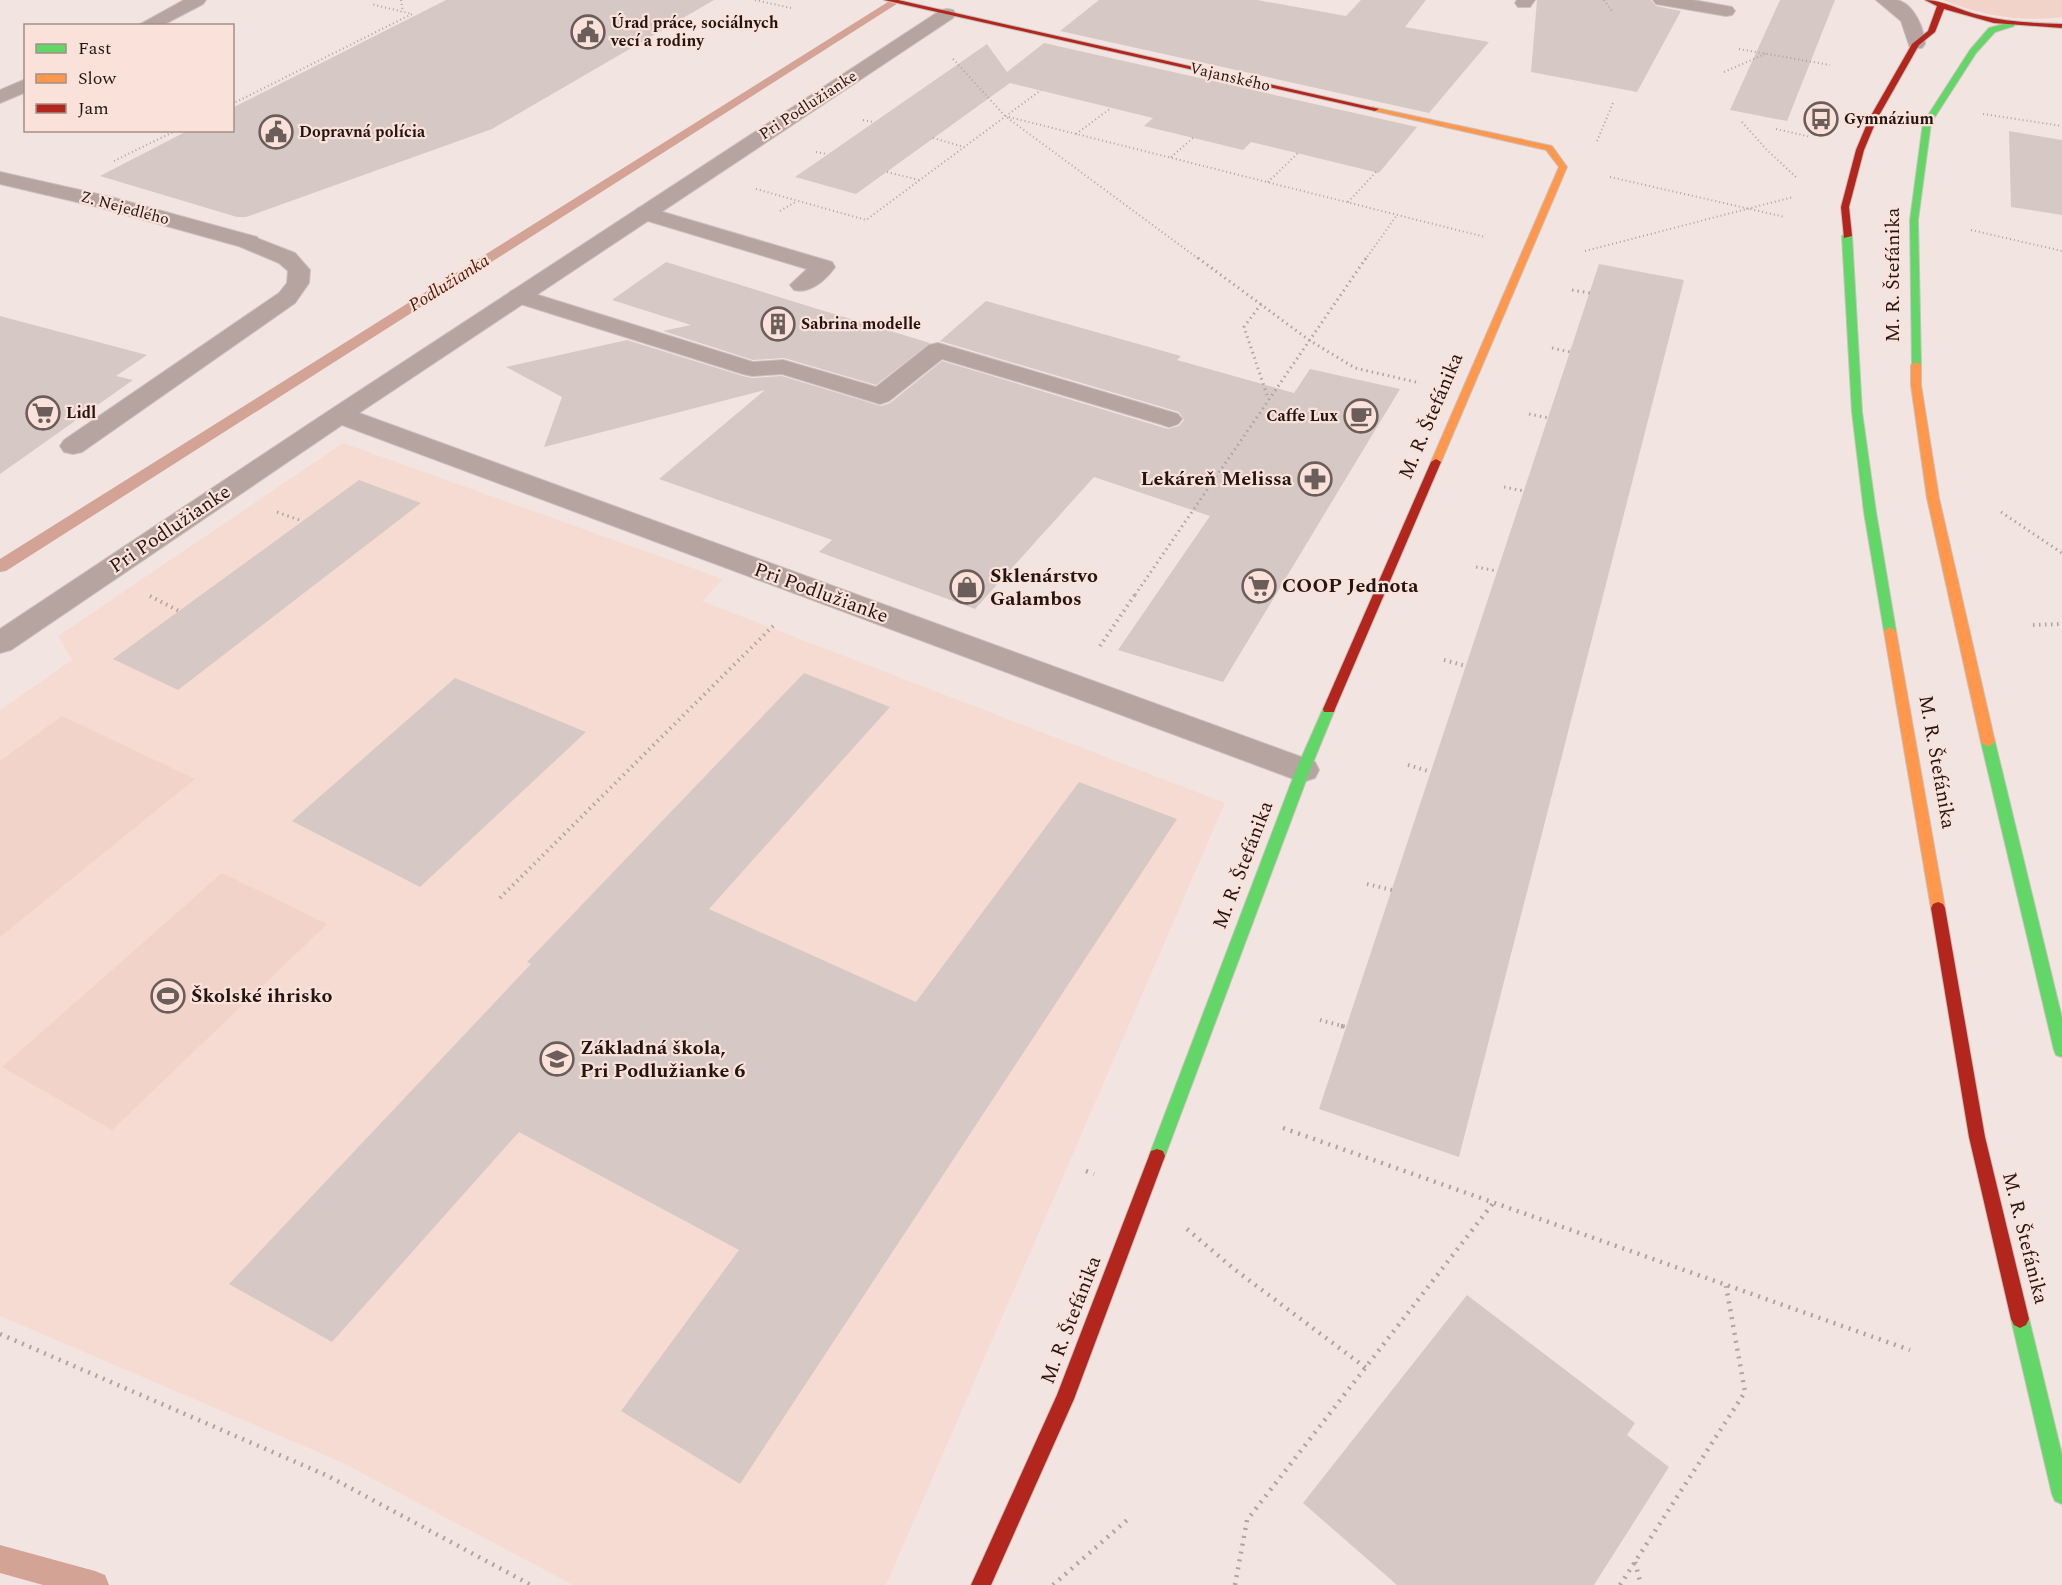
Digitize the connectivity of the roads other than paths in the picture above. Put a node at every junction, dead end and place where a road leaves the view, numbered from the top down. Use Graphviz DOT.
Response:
graph roads {
  1 [pos="197,0"];
  2 [pos="888,0"];
  3 [pos="1662,0"];
  4 [pos="1885,0"];
  5 [pos="1935,3"];
  6 [pos="1726,11"];
  7 [pos="947,14"];
  8 [pos="150,24"];
  9 [pos="2011,24"];
  10 [pos="2062,26"];
  11 [pos="1916,44"];
  12 [pos="24,85"];
  13 [pos="0,97"];
  14 [pos="1563,167"];
  15 [pos="0,178"];
  16 [pos="646,213"];
  17 [pos="802,285"];
  18 [pos="519,296"];
  19 [pos="339,415"];
  20 [pos="1170,419"];
  21 [pos="72,446"];
  22 [pos="0,643"];
  23 [pos="1303,770"];
  24 [pos="2062,1050"];
  25 [pos="2062,1494"];
  26 [pos="981,1585"];
  1 -- 8 [label="street"];
  2 -- 7 [label="main road, Vajanského"];
  3 -- 6 [label="street"];
  4 -- 11 [label="street"];
  5 -- 9 [label="main road, M. R. Štefánika"];
  5 -- 11 [label="main road, M. R. Štefánika"];
  7 -- 14 [label="main road, Vajanského"];
  7 -- 16 [label="street, Pri Podlužianke"];
  9 -- 10 [label="main road, M. R. Štefánika"];
  9 -- 24 [label="main road, M. R. Štefánika"];
  11 -- 25 [label="main road, M. R. Štefánika"];
  12 -- 13 [label="street"];
  14 -- 23 [label="main road, M. R. Štefánika"];
  15 -- 21 [label="street, Z. Nejedlého"];
  16 -- 17 [label="street"];
  16 -- 18 [label="street, Pri Podlužianke"];
  18 -- 19 [label="street, Pri Podlužianke"];
  18 -- 20 [label="street"];
  19 -- 22 [label="street, Pri Podlužianke"];
  19 -- 23 [label="street, Pri Podlužianke"];
  23 -- 26 [label="main road, M. R. Štefánika"];
}
